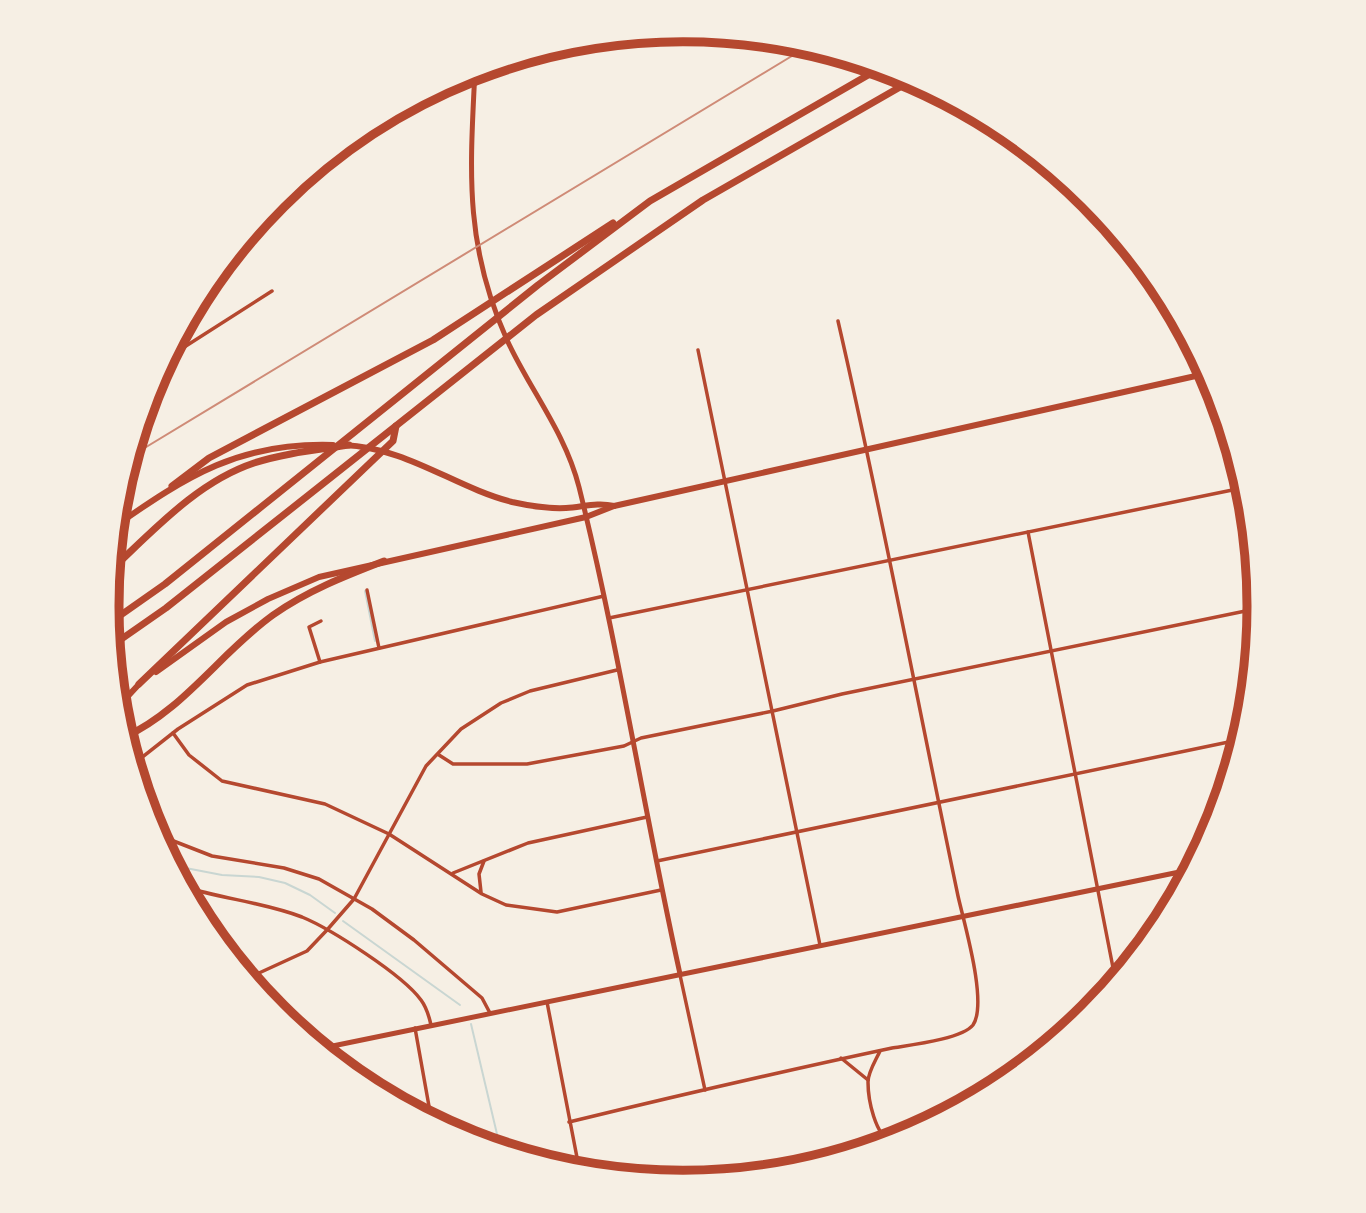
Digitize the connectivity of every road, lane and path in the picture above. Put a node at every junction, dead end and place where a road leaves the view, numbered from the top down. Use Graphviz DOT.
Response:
graph roads {
  1 [pos="870,74"];
  2 [pos="474,82"];
  3 [pos="902,86"];
  4 [pos="650,201"];
  5 [pos="272,291"];
  6 [pos="838,321"];
  7 [pos="181,349"];
  8 [pos="698,350"];
  9 [pos="1198,375"];
  10 [pos="396,426"];
  11 [pos="349,445"];
  12 [pos="868,450"];
  13 [pos="725,482"];
  14 [pos="172,486"];
  15 [pos="1235,489"];
  16 [pos="582,505"];
  17 [pos="614,506"];
  18 [pos="586,517"];
  19 [pos="125,519"];
  20 [pos="1028,532"];
  21 [pos="384,561"];
  22 [pos="888,561"];
  23 [pos="121,562"];
  24 [pos="748,589"];
  25 [pos="367,590"];
  26 [pos="605,596"];
  27 [pos="1248,611"];
  28 [pos="119,616"];
  29 [pos="609,618"];
  30 [pos="321,621"];
  31 [pos="120,640"];
  32 [pos="379,648"];
  33 [pos="1052,653"];
  34 [pos="320,662"];
  35 [pos="617,670"];
  36 [pos="913,681"];
  37 [pos="139,684"];
  38 [pos="126,698"];
  39 [pos="773,711"];
  40 [pos="173,733"];
  41 [pos="133,734"];
  42 [pos="1231,741"];
  43 [pos="632,743"];
  44 [pos="439,755"];
  45 [pos="140,758"];
  46 [pos="1076,773"];
  47 [pos="939,803"];
  48 [pos="647,817"];
  49 [pos="797,831"];
  50 [pos="389,834"];
  51 [pos="169,839"];
  52 [pos="484,860"];
  53 [pos="657,861"];
  54 [pos="1181,872"];
  55 [pos="453,873"];
  56 [pos="194,889"];
  57 [pos="1098,889"];
  58 [pos="661,890"];
  59 [pos="482,894"];
  60 [pos="354,899"];
  61 [pos="962,917"];
  62 [pos="327,930"];
  63 [pos="820,945"];
  64 [pos="1114,971"];
  65 [pos="255,974"];
  66 [pos="680,974"];
  67 [pos="547,1002"];
  68 [pos="490,1013"];
  69 [pos="431,1025"];
  70 [pos="415,1028"];
  71 [pos="330,1046"];
  72 [pos="880,1051"];
  73 [pos="841,1058"];
  74 [pos="868,1080"];
  75 [pos="705,1090"];
  76 [pos="430,1111"];
  77 [pos="569,1122"];
  78 [pos="882,1134"];
  79 [pos="577,1161"];
  1 -- 4 [label="highway"];
  2 -- 16 [label="street"];
  3 -- 10 [label="highway"];
  4 -- 14 [label="highway"];
  4 -- 28 [label="highway"];
  5 -- 7 [label="street"];
  6 -- 12 [label="street"];
  8 -- 13 [label="street"];
  9 -- 12 [label="main road"];
  10 -- 31 [label="highway"];
  10 -- 37 [label="highway"];
  11 -- 14 [label="main road"];
  11 -- 16 [label="main road"];
  11 -- 23 [label="highway"];
  12 -- 13 [label="main road"];
  12 -- 22 [label="street"];
  13 -- 17 [label="main road"];
  13 -- 24 [label="street"];
  14 -- 19 [label="main road"];
  15 -- 20 [label="street"];
  16 -- 17 [label="main road"];
  16 -- 18 [label="street"];
  17 -- 18 [label="main road"];
  18 -- 21 [label="main road"];
  18 -- 26 [label="street"];
  20 -- 22 [label="street"];
  20 -- 33 [label="street"];
  21 -- 37 [label="main road"];
  21 -- 41 [label="highway"];
  22 -- 24 [label="street"];
  22 -- 36 [label="street"];
  24 -- 29 [label="street"];
  24 -- 39 [label="street"];
  25 -- 32 [label="street"];
  26 -- 29 [label="street"];
  26 -- 32 [label="street"];
  27 -- 33 [label="street"];
  29 -- 35 [label="street"];
  30 -- 34 [label="street"];
  32 -- 34 [label="street"];
  33 -- 36 [label="street"];
  33 -- 46 [label="street"];
  34 -- 40 [label="street"];
  35 -- 43 [label="street"];
  35 -- 44 [label="street"];
  36 -- 39 [label="street"];
  36 -- 47 [label="street"];
  37 -- 38 [label="main road"];
  39 -- 43 [label="street"];
  39 -- 49 [label="street"];
  40 -- 45 [label="street"];
  40 -- 50 [label="street"];
  42 -- 46 [label="street"];
  43 -- 44 [label="street"];
  43 -- 48 [label="street"];
  44 -- 50 [label="street"];
  46 -- 47 [label="street"];
  46 -- 57 [label="street"];
  47 -- 49 [label="street"];
  47 -- 61 [label="street"];
  48 -- 52 [label="street"];
  48 -- 53 [label="street"];
  49 -- 53 [label="street"];
  49 -- 63 [label="street"];
  50 -- 55 [label="street"];
  50 -- 60 [label="street"];
  51 -- 60 [label="street"];
  52 -- 55 [label="street"];
  52 -- 59 [label="street"];
  53 -- 58 [label="street"];
  54 -- 57 [label="street"];
  55 -- 59 [label="street"];
  56 -- 62 [label="street"];
  57 -- 61 [label="street"];
  57 -- 64 [label="street"];
  58 -- 59 [label="street"];
  58 -- 66 [label="street"];
  60 -- 62 [label="street"];
  60 -- 68 [label="street"];
  61 -- 63 [label="street"];
  61 -- 72 [label="street"];
  62 -- 65 [label="street"];
  62 -- 69 [label="street"];
  63 -- 66 [label="street"];
  66 -- 67 [label="street"];
  66 -- 75 [label="street"];
  67 -- 68 [label="street"];
  67 -- 77 [label="street"];
  68 -- 69 [label="street"];
  69 -- 70 [label="street"];
  70 -- 71 [label="street"];
  70 -- 76 [label="street"];
  72 -- 73 [label="street"];
  72 -- 74 [label="street"];
  73 -- 74 [label="street"];
  73 -- 75 [label="street"];
  74 -- 78 [label="street"];
  75 -- 77 [label="street"];
  77 -- 79 [label="street"];
}
